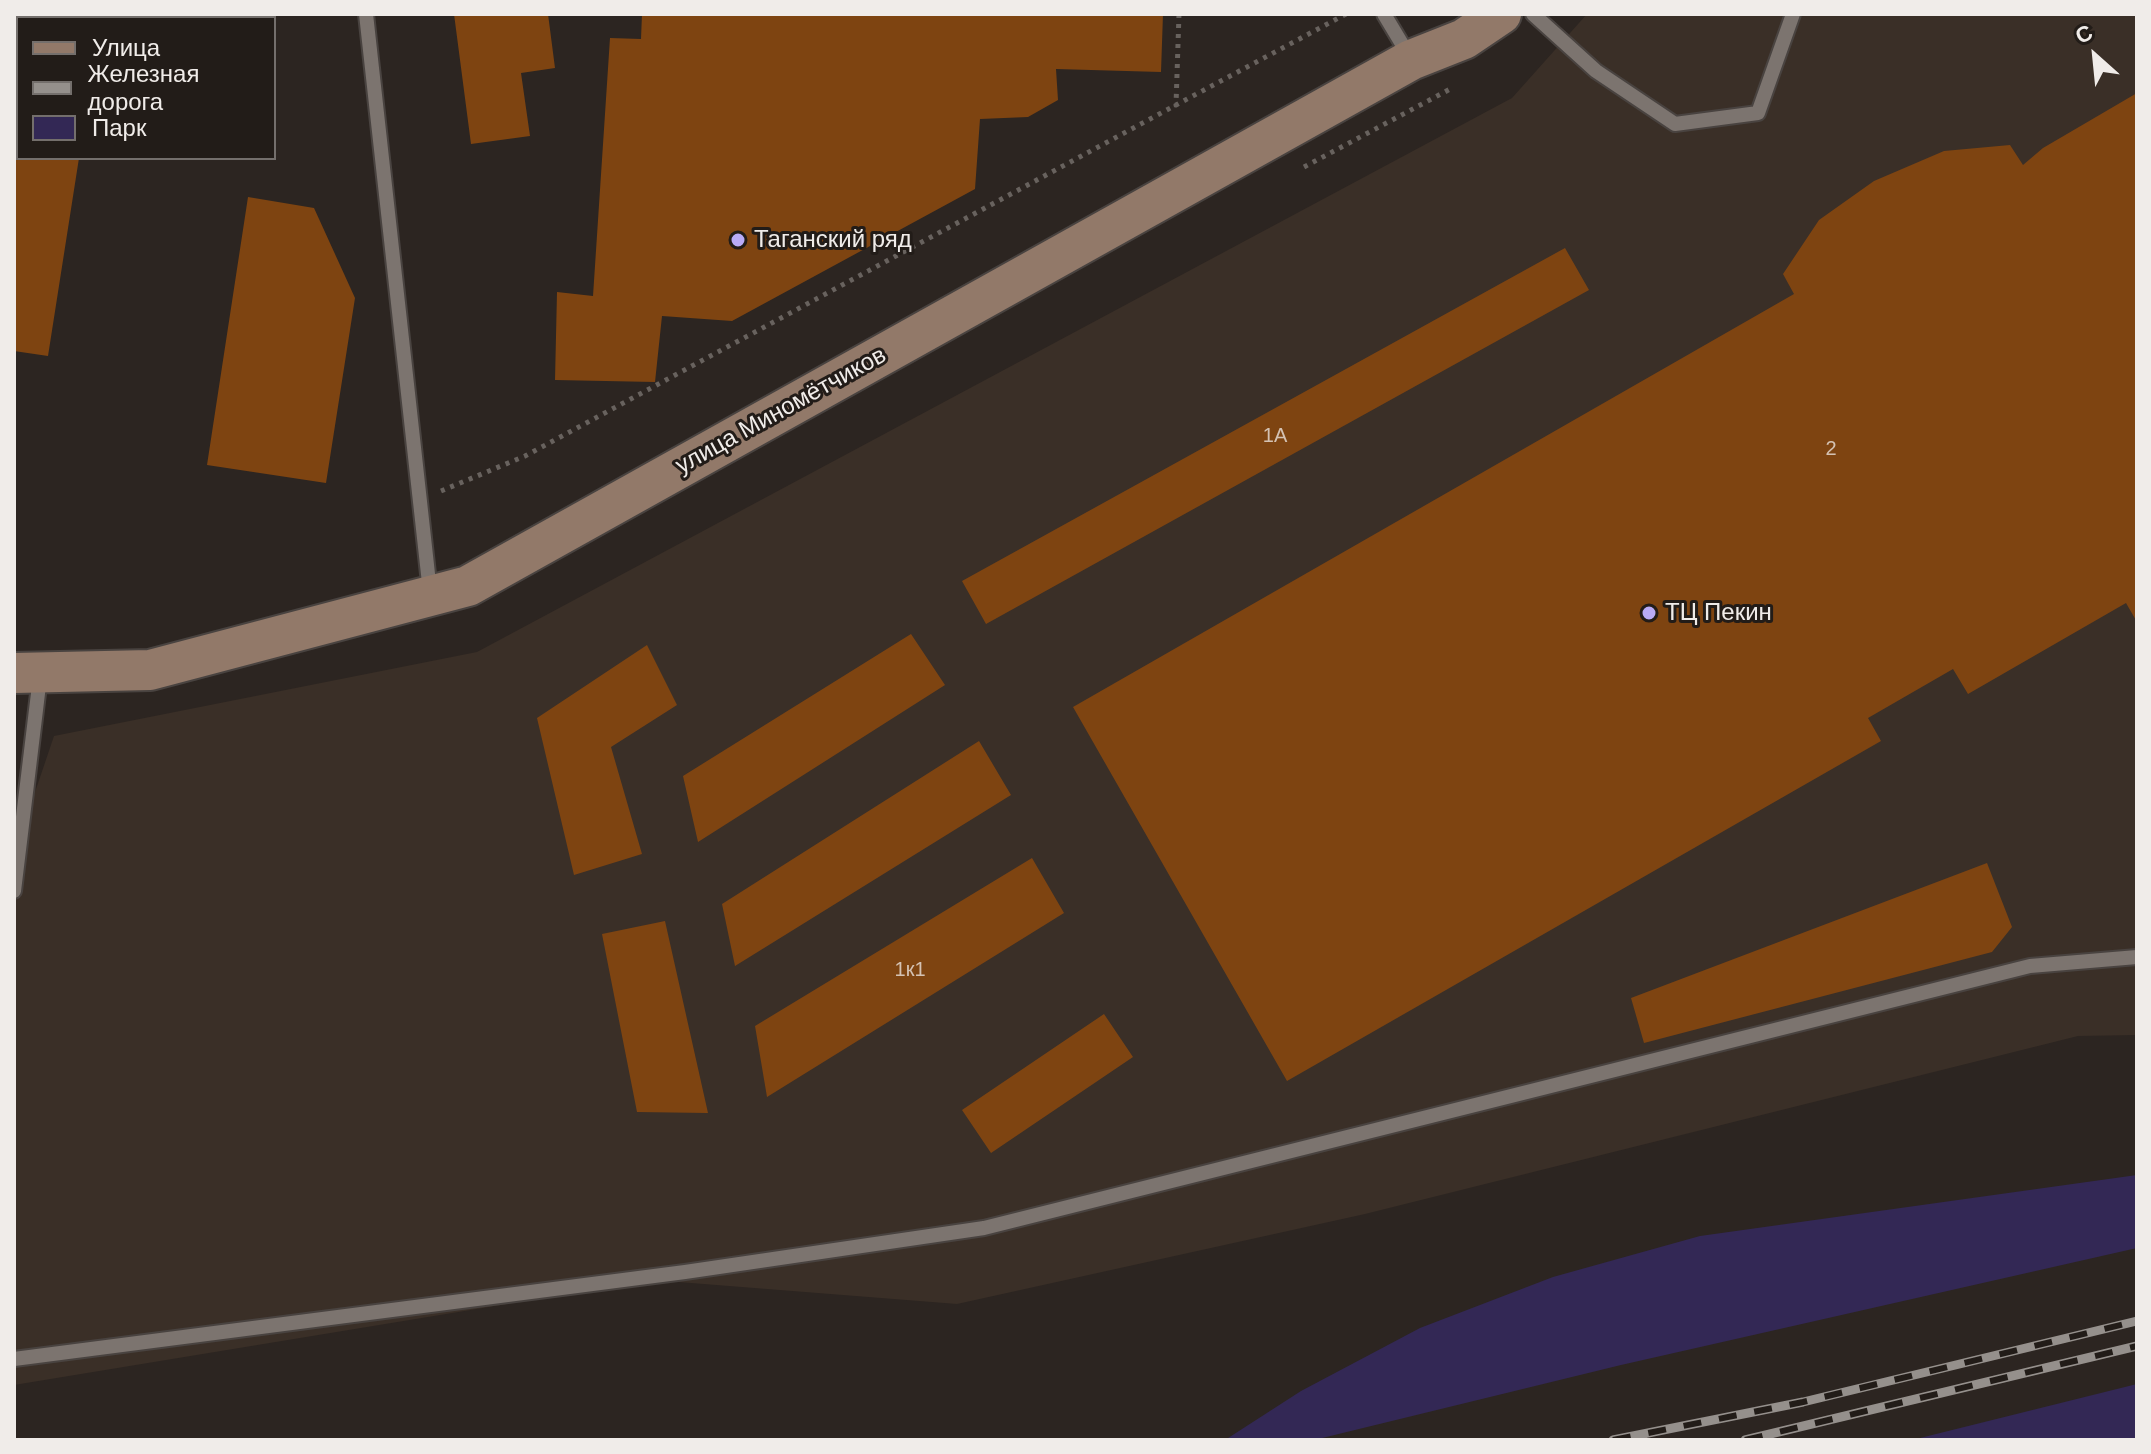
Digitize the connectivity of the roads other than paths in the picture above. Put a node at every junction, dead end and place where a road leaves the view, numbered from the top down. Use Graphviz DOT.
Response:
graph roads {
  1 [pos="366,14"];
  2 [pos="1384,14"];
  3 [pos="1501,14"];
  4 [pos="1533,14"];
  5 [pos="1793,14"];
  6 [pos="1411,60"];
  7 [pos="430,596"];
  8 [pos="27,673"];
  9 [pos="14,891"];
  10 [pos="2137,957"];
  11 [pos="14,1359"];
  1 -- 7 [label="lane"];
  2 -- 6 [label="lane"];
  3 -- 6 [label="street, улица Миномётчиков"];
  4 -- 5 [label="lane"];
  6 -- 7 [label="street, улица Миномётчиков"];
  7 -- 8 [label="street, улица Миномётчиков"];
  8 -- 9 [label="lane"];
  10 -- 11 [label="lane"];
}
